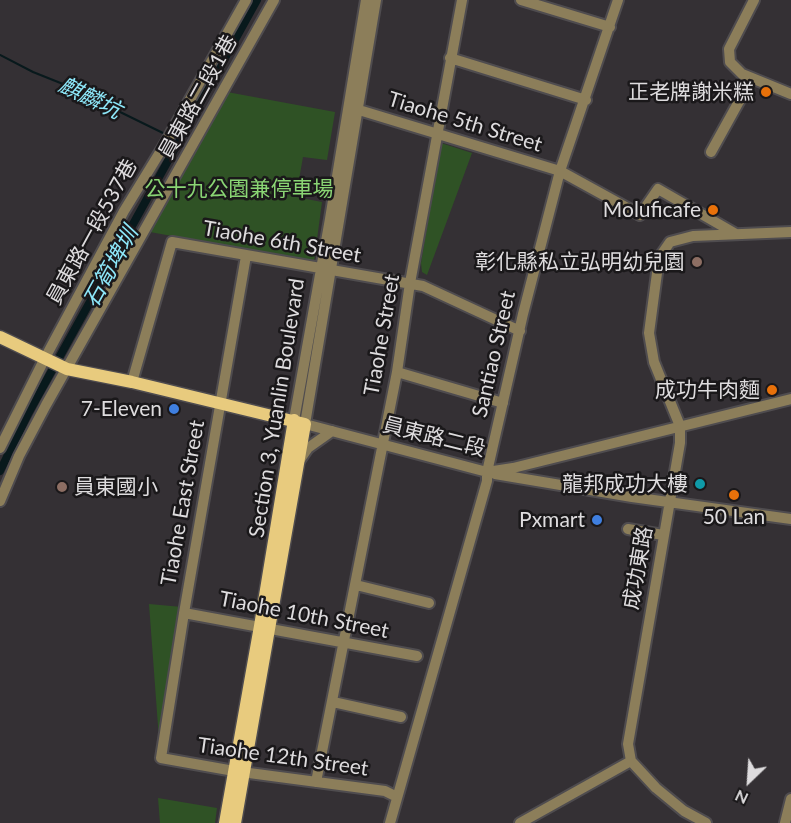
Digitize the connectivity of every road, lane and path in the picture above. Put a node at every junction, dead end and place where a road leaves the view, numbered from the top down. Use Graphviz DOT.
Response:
graph roads {
  1 [pos="246,0"];
  2 [pos="274,0"];
  3 [pos="366,0"];
  4 [pos="376,0"];
  5 [pos="462,0"];
  6 [pos="521,0"];
  7 [pos="618,0"];
  8 [pos="754,0"];
  9 [pos="610,27"];
  10 [pos="450,58"];
  11 [pos="752,78"];
  12 [pos="791,94"];
  13 [pos="586,100"];
  14 [pos="359,110"];
  15 [pos="438,134"];
  16 [pos="711,152"];
  17 [pos="560,171"];
  18 [pos="791,232"];
  19 [pos="736,234"];
  20 [pos="246,256"];
  21 [pos="320,267"];
  22 [pos="332,270"];
  23 [pos="410,283"];
  24 [pos="520,331"];
  25 [pos="0,337"];
  26 [pos="45,358"];
  27 [pos="67,369"];
  28 [pos="397,372"];
  29 [pos="132,382"];
  30 [pos="791,399"];
  31 [pos="221,404"];
  32 [pos="503,404"];
  33 [pos="300,422"];
  34 [pos="680,426"];
  35 [pos="332,431"];
  36 [pos="382,444"];
  37 [pos="0,448"];
  38 [pos="299,461"];
  39 [pos="487,472"];
  40 [pos="0,501"];
  41 [pos="669,502"];
  42 [pos="791,519"];
  43 [pos="628,529"];
  44 [pos="663,535"];
  45 [pos="356,585"];
  46 [pos="429,603"];
  47 [pos="184,613"];
  48 [pos="265,627"];
  49 [pos="344,642"];
  50 [pos="417,656"];
  51 [pos="333,702"];
  52 [pos="401,717"];
  53 [pos="161,758"];
  54 [pos="631,761"];
  55 [pos="239,771"];
  56 [pos="316,782"];
  57 [pos="397,797"];
  58 [pos="791,799"];
  59 [pos="225,823"];
  60 [pos="236,823"];
  61 [pos="390,823"];
  62 [pos="520,823"];
  63 [pos="706,823"];
  64 [pos="785,823"];
  1 -- 26 [label="street, 員東路一段537巷"];
  2 -- 27 [label="street, 員東路二段1巷"];
  3 -- 21 [label="street, Section 3, Yuanlin Boulevard"];
  4 -- 14 [label="street, Section 3, Yuanlin Boulevard"];
  5 -- 10 [label="street, Tiaohe Street"];
  6 -- 9 [label="street"];
  7 -- 9 [label="street, Santiao Street"];
  8 -- 11 [label="street"];
  9 -- 13 [label="street, Santiao Street"];
  10 -- 13 [label="street"];
  10 -- 15 [label="street, Tiaohe Street"];
  11 -- 12 [label="street"];
  11 -- 16 [label="street"];
  13 -- 17 [label="street, Santiao Street"];
  14 -- 15 [label="street, Tiaohe 5th Street"];
  14 -- 22 [label="street, Section 3, Yuanlin Boulevard"];
  15 -- 17 [label="street, Tiaohe 5th Street"];
  15 -- 23 [label="street, Tiaohe Street"];
  17 -- 19 [label="street, Tiaohe 5th Street"];
  17 -- 24 [label="street, Santiao Street"];
  18 -- 19 [label="street, 成功東路"];
  19 -- 34 [label="street, 成功東路"];
  20 -- 21 [label="street, Tiaohe 6th Street"];
  20 -- 29 [label="street, Tiaohe 6th Street"];
  20 -- 31 [label="street, Tiaohe East Street"];
  21 -- 22 [label="street, Tiaohe 6th Street"];
  21 -- 33 [label="street, Section 3, Yuanlin Boulevard"];
  22 -- 23 [label="street, Tiaohe 6th Street"];
  22 -- 33 [label="street, Section 3, Yuanlin Boulevard"];
  23 -- 24 [label="street, Tiaohe 6th Street"];
  23 -- 28 [label="street, Tiaohe Street"];
  24 -- 32 [label="street, Santiao Street"];
  25 -- 26 [label="main road, 員東路二段"];
  26 -- 27 [label="main road, 員東路二段"];
  26 -- 37 [label="street, 員東路一段537巷"];
  27 -- 29 [label="main road, 員東路二段"];
  27 -- 40 [label="street, 員東路二段1巷"];
  28 -- 32 [label="street"];
  28 -- 36 [label="street, Tiaohe Street"];
  29 -- 31 [label="main road, 員東路二段"];
  30 -- 34 [label="street, 員東路二段"];
  31 -- 33 [label="main road, 員東路二段"];
  31 -- 47 [label="street, Tiaohe East Street"];
  32 -- 39 [label="street, Santiao Street"];
  33 -- 35 [label="street, 員東路二段"];
  33 -- 38 [label="main road, Section 3, Yuanlin Boulevard"];
  33 -- 48 [label="main road, Section 3, Yuanlin Boulevard"];
  34 -- 39 [label="street, 員東路二段"];
  34 -- 41 [label="street, 成功東路"];
  35 -- 36 [label="street, 員東路二段"];
  35 -- 38 [label="street"];
  36 -- 39 [label="street, 員東路二段"];
  36 -- 45 [label="street, Tiaohe Street"];
  38 -- 48 [label="main road, Section 3, Yuanlin Boulevard"];
  39 -- 41 [label="street"];
  39 -- 57 [label="street, Santiao Street"];
  41 -- 42 [label="street"];
  41 -- 44 [label="street, 成功東路"];
  43 -- 44 [label="street"];
  44 -- 54 [label="street, 成功東路"];
  45 -- 46 [label="street"];
  45 -- 49 [label="street, Tiaohe Street"];
  47 -- 48 [label="street, Tiaohe 10th Street"];
  47 -- 53 [label="street, Tiaohe East Street"];
  48 -- 49 [label="street, Tiaohe 10th Street"];
  48 -- 55 [label="main road, Section 3, Yuanlin Boulevard"];
  49 -- 50 [label="street, Tiaohe 10th Street"];
  49 -- 51 [label="street, Tiaohe Street"];
  51 -- 52 [label="street"];
  51 -- 56 [label="street, Tiaohe Street"];
  53 -- 55 [label="street, Tiaohe 12th Street"];
  54 -- 62 [label="street"];
  54 -- 63 [label="street"];
  55 -- 56 [label="street, Tiaohe 12th Street"];
  55 -- 59 [label="main road, Section 3, Yuanlin Boulevard"];
  55 -- 60 [label="main road, Section 3, Yuanlin Boulevard"];
  56 -- 57 [label="street, Tiaohe 12th Street"];
  57 -- 61 [label="street, Santiao Street"];
  58 -- 64 [label="street"];
}
